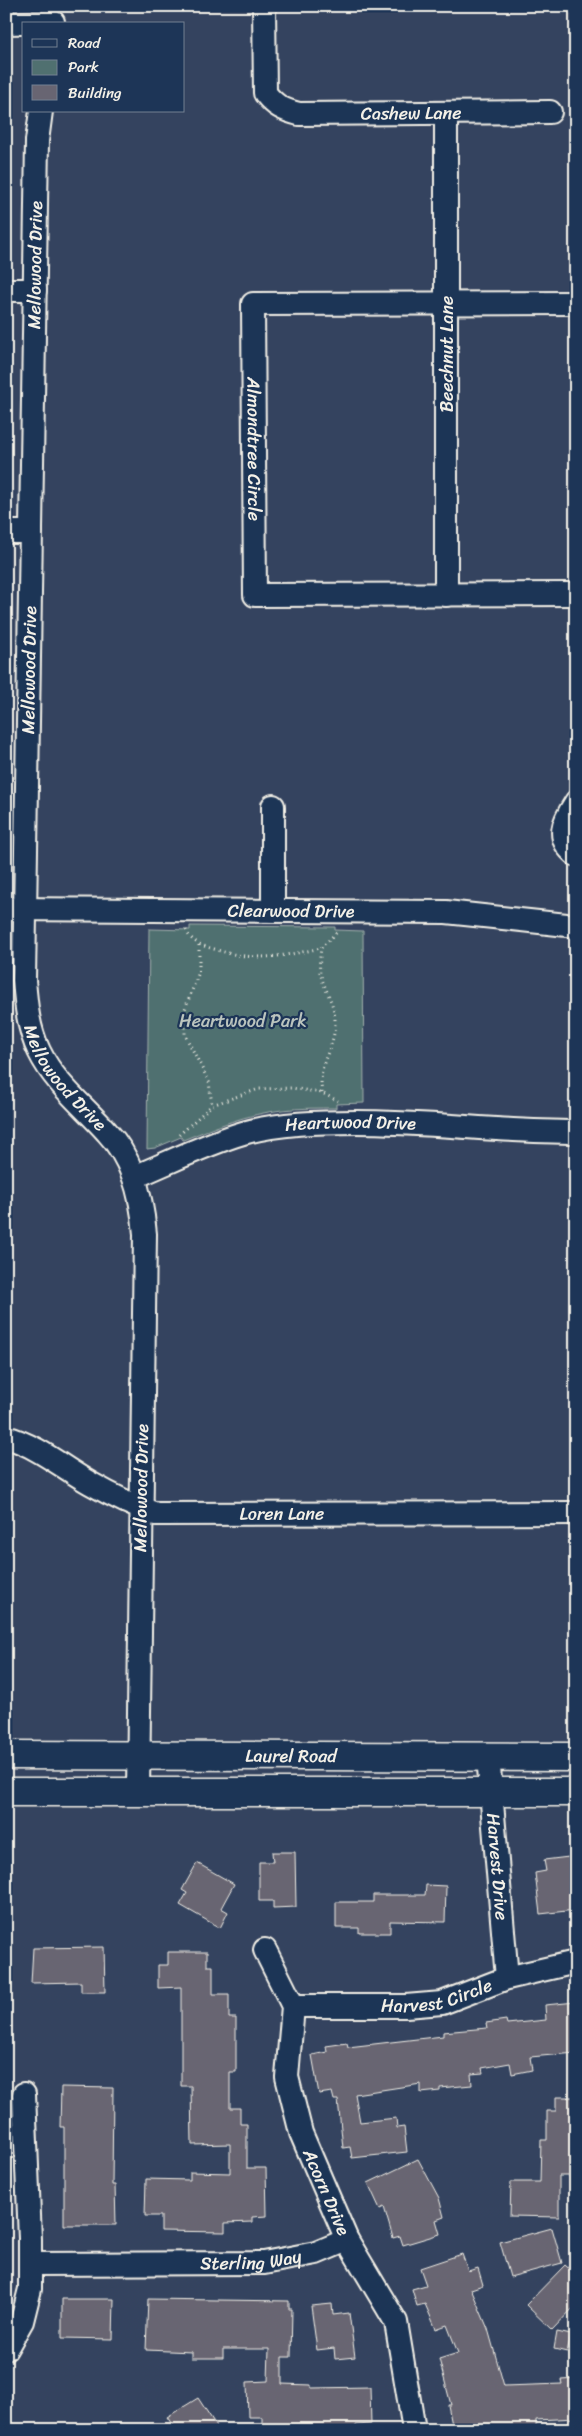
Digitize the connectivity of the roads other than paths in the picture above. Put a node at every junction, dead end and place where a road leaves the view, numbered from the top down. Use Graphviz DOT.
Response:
graph roads {
  1 [pos="264,6"];
  2 [pos="53,17"];
  3 [pos="6,23"];
  4 [pos="41,112"];
  5 [pos="550,112"];
  6 [pos="446,113"];
  7 [pos="6,290"];
  8 [pos="35,290"];
  9 [pos="576,303"];
  10 [pos="447,304"];
  11 [pos="6,532"];
  12 [pos="31,532"];
  13 [pos="446,594"];
  14 [pos="576,594"];
  15 [pos="576,802"];
  16 [pos="274,806"];
  17 [pos="576,855"];
  18 [pos="16,909"];
  19 [pos="273,911"];
  20 [pos="576,926"];
  21 [pos="576,1132"];
  22 [pos="134,1177"];
  23 [pos="6,1437"];
  24 [pos="140,1508"];
  25 [pos="576,1513"];
  26 [pos="6,1755"];
  27 [pos="138,1755"];
  28 [pos="488,1756"];
  29 [pos="576,1757"];
  30 [pos="6,1792"];
  31 [pos="138,1792"];
  32 [pos="490,1792"];
  33 [pos="576,1792"];
  34 [pos="264,1950"];
  35 [pos="576,1962"];
  36 [pos="507,1978"];
  37 [pos="293,2006"];
  38 [pos="24,2094"];
  39 [pos="347,2240"];
  40 [pos="30,2264"];
  41 [pos="6,2349"];
  42 [pos="414,2430"];
  1 -- 6 [label="street, Cashew Lane"];
  2 -- 3 [label="street"];
  4 -- 8 [label="street, Mellowood Drive"];
  5 -- 6 [label="street, Cashew Lane"];
  6 -- 10 [label="street, Beechnut Lane"];
  7 -- 8 [label="street"];
  8 -- 12 [label="street, Mellowood Drive"];
  9 -- 10 [label="street"];
  10 -- 13 [label="street, Beechnut Lane"];
  10 -- 13 [label="street, Almondtree Circle"];
  11 -- 12 [label="street"];
  12 -- 18 [label="street, Mellowood Drive"];
  13 -- 14 [label="street"];
  15 -- 17 [label="street"];
  16 -- 19 [label="street"];
  18 -- 19 [label="street, Clearwood Drive"];
  18 -- 22 [label="street, Mellowood Drive"];
  19 -- 20 [label="street, Clearwood Drive"];
  21 -- 22 [label="street, Heartwood Drive"];
  22 -- 24 [label="street, Mellowood Drive"];
  23 -- 24 [label="street, Loren Lane"];
  24 -- 25 [label="street, Loren Lane"];
  24 -- 27 [label="street, Mellowood Drive"];
  26 -- 27 [label="main road, Laurel Road"];
  27 -- 28 [label="main road, Laurel Road"];
  27 -- 31 [label="street, Mellowood Drive"];
  28 -- 29 [label="main road, Laurel Road"];
  28 -- 32 [label="street, Harvest Drive"];
  30 -- 31 [label="main road, Laurel Road"];
  31 -- 32 [label="main road, Laurel Road"];
  32 -- 33 [label="main road, Laurel Road"];
  32 -- 36 [label="street, Harvest Drive"];
  34 -- 37 [label="street"];
  35 -- 36 [label="street, Harvest Circle"];
  36 -- 37 [label="street, Harvest Circle"];
  37 -- 39 [label="street, Acorn Drive"];
  38 -- 40 [label="street"];
  39 -- 40 [label="street, Sterling Way"];
  39 -- 42 [label="street, Acorn Drive"];
  40 -- 41 [label="street"];
}
